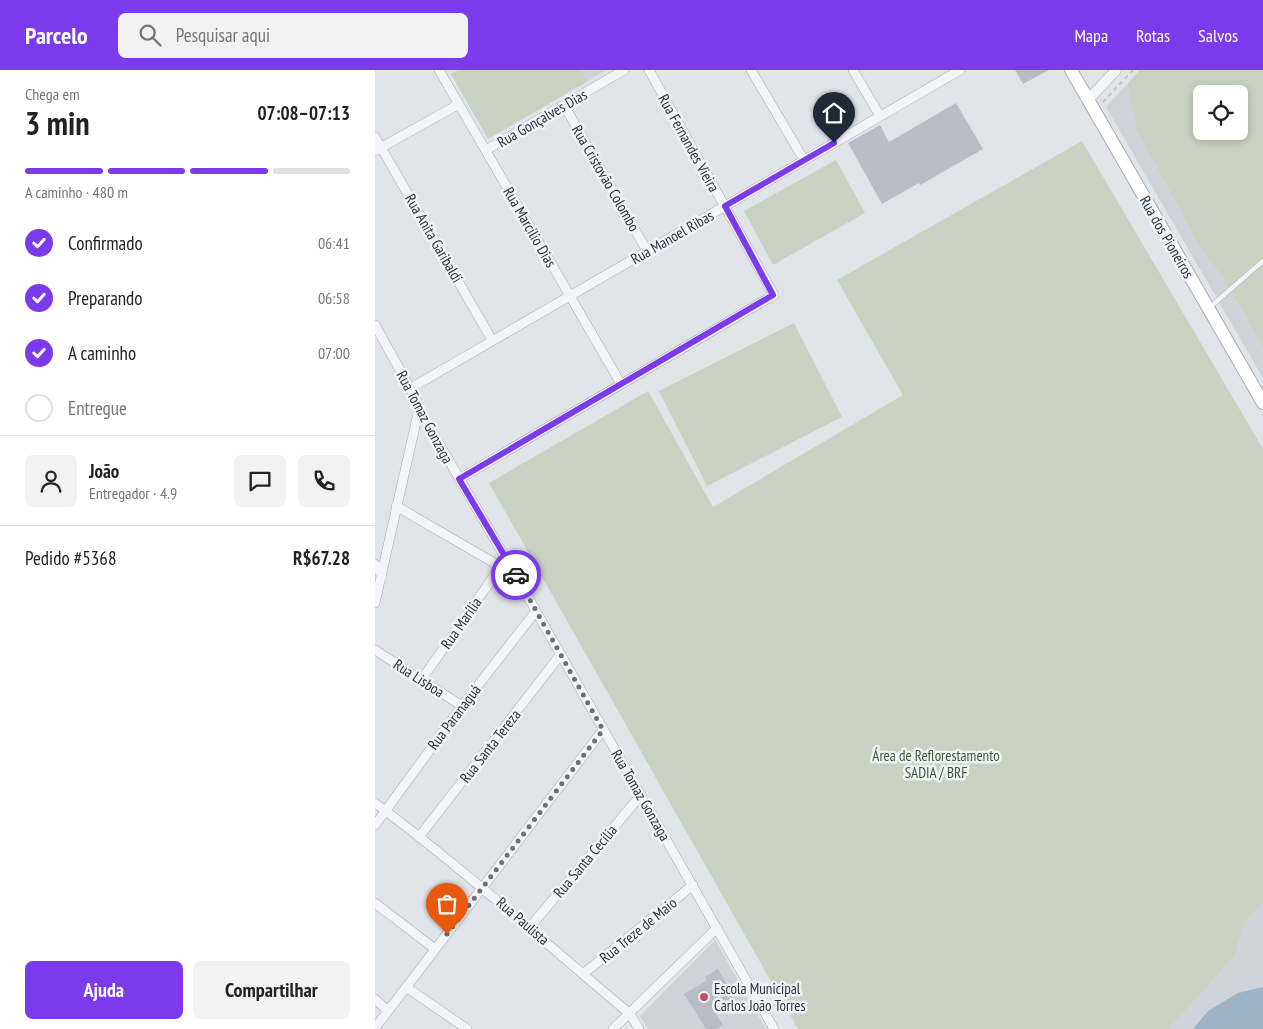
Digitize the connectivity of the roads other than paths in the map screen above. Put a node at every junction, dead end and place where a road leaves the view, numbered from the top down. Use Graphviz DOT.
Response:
graph roads {
  1 [pos="624,70"];
  2 [pos="649,70"];
  3 [pos="751,70"];
  4 [pos="853,70"];
  5 [pos="958,70"];
  6 [pos="1071,70"];
  7 [pos="1116,70"];
  8 [pos="442,71"];
  9 [pos="459,104"];
  10 [pos="564,105"];
  11 [pos="1093,105"];
  12 [pos="880,116"];
  13 [pos="375,137"];
  14 [pos="378,149"];
  15 [pos="486,150"];
  16 [pos="804,160"];
  17 [pos="725,206"];
  18 [pos="647,251"];
  19 [pos="1263,262"];
  20 [pos="570,296"];
  21 [pos="1208,308"];
  22 [pos="375,325"];
  23 [pos="492,340"];
  24 [pos="621,384"];
  25 [pos="411,388"];
  26 [pos="1263,404"];
  27 [pos="419,409"];
  28 [pos="459,479"];
  29 [pos="396,506"];
  30 [pos="375,564"];
  31 [pos="501,566"];
  32 [pos="382,576"];
  33 [pos="516,576"];
  34 [pos="375,603"];
  35 [pos="536,611"];
  36 [pos="375,650"];
  37 [pos="561,654"];
  38 [pos="422,679"];
  39 [pos="462,706"];
  40 [pos="603,730"];
  41 [pos="641,795"];
  42 [pos="375,803"];
  43 [pos="385,811"];
  44 [pos="375,825"];
  45 [pos="419,837"];
  46 [pos="693,885"];
  47 [pos="483,887"];
  48 [pos="375,903"];
  49 [pos="530,927"];
  50 [pos="717,928"];
  51 [pos="435,949"];
  52 [pos="583,974"];
  53 [pos="406,988"];
  54 [pos="375,999"];
  55 [pos="389,1011"];
  56 [pos="630,1014"];
  57 [pos="375,1028"];
  58 [pos="467,1029"];
  59 [pos="613,1029"];
  60 [pos="639,1029"];
  61 [pos="774,1029"];
  1 -- 10 [label="street, Rua Gonçalves Dias"];
  2 -- 17 [label="street, Rua Fernandes Vieira"];
  3 -- 16 [label="street"];
  4 -- 12 [label="street"];
  5 -- 12 [label="street, Rua Manoel Ribas"];
  6 -- 11 [label="main road, Rua dos Pioneiros"];
  7 -- 11 [label="street"];
  8 -- 9 [label="street, Rua Marcílio Dias"];
  9 -- 14 [label="street"];
  9 -- 15 [label="street, Rua Marcílio Dias"];
  10 -- 15 [label="street, Rua Gonçalves Dias"];
  10 -- 18 [label="street, Rua Cristovão Colombo"];
  11 -- 21 [label="main road, Rua dos Pioneiros"];
  12 -- 16 [label="street, Rua Manoel Ribas"];
  13 -- 14 [label="street, Rua Anita Garibaldi"];
  14 -- 23 [label="street, Rua Anita Garibaldi"];
  15 -- 20 [label="street, Rua Marcílio Dias"];
  16 -- 17 [label="street, Rua Manoel Ribas"];
  17 -- 18 [label="street, Rua Manoel Ribas"];
  17 -- 24 [label="street, Rua Fernandes Vieira"];
  18 -- 20 [label="street, Rua Manoel Ribas"];
  19 -- 21 [label="lane"];
  20 -- 23 [label="street, Rua Manoel Ribas"];
  20 -- 24 [label="street, Rua Marcílio Dias"];
  21 -- 26 [label="main road, Rua dos Pioneiros"];
  22 -- 25 [label="street, Rua Tomaz Gonzaga"];
  23 -- 25 [label="street, Rua Manoel Ribas"];
  24 -- 28 [label="street"];
  25 -- 27 [label="street, Rua Tomaz Gonzaga"];
  27 -- 28 [label="street, Rua Tomaz Gonzaga"];
  27 -- 29 [label="street"];
  28 -- 33 [label="street, Rua Tomaz Gonzaga"];
  29 -- 31 [label="street"];
  29 -- 32 [label="street"];
  30 -- 32 [label="street"];
  31 -- 33 [label="street"];
  31 -- 38 [label="street, Rua Marília"];
  32 -- 34 [label="street"];
  33 -- 35 [label="street, Rua Tomaz Gonzaga"];
  35 -- 37 [label="street, Rua Tomaz Gonzaga"];
  35 -- 39 [label="street, Rua Paranaguá"];
  36 -- 38 [label="street, Rua Lisboa"];
  37 -- 40 [label="street, Rua Tomaz Gonzaga"];
  37 -- 45 [label="street, Rua Santa Tereza"];
  38 -- 39 [label="street, Rua Lisboa"];
  39 -- 43 [label="street, Rua Paranaguá"];
  40 -- 41 [label="street, Rua Tomaz Gonzaga"];
  40 -- 47 [label="street"];
  41 -- 46 [label="street, Rua Tomaz Gonzaga"];
  41 -- 49 [label="street, Rua Santa Cecília"];
  42 -- 43 [label="street, Rua Paulista"];
  43 -- 44 [label="street, Rua Paranaguá"];
  43 -- 45 [label="street, Rua Paulista"];
  45 -- 47 [label="street, Rua Paulista"];
  46 -- 50 [label="street, Rua Tomaz Gonzaga"];
  46 -- 52 [label="street, Rua Treze de Maio"];
  47 -- 49 [label="street, Rua Paulista"];
  47 -- 51 [label="street"];
  48 -- 51 [label="street"];
  49 -- 52 [label="street, Rua Paulista"];
  50 -- 56 [label="street"];
  50 -- 61 [label="street, Rua Tomaz Gonzaga"];
  51 -- 53 [label="street"];
  52 -- 56 [label="street, Rua Paulista"];
  53 -- 55 [label="street"];
  53 -- 58 [label="street"];
  54 -- 55 [label="street"];
  55 -- 57 [label="street"];
  56 -- 59 [label="street"];
  56 -- 60 [label="street, Rua Paulista"];
}
